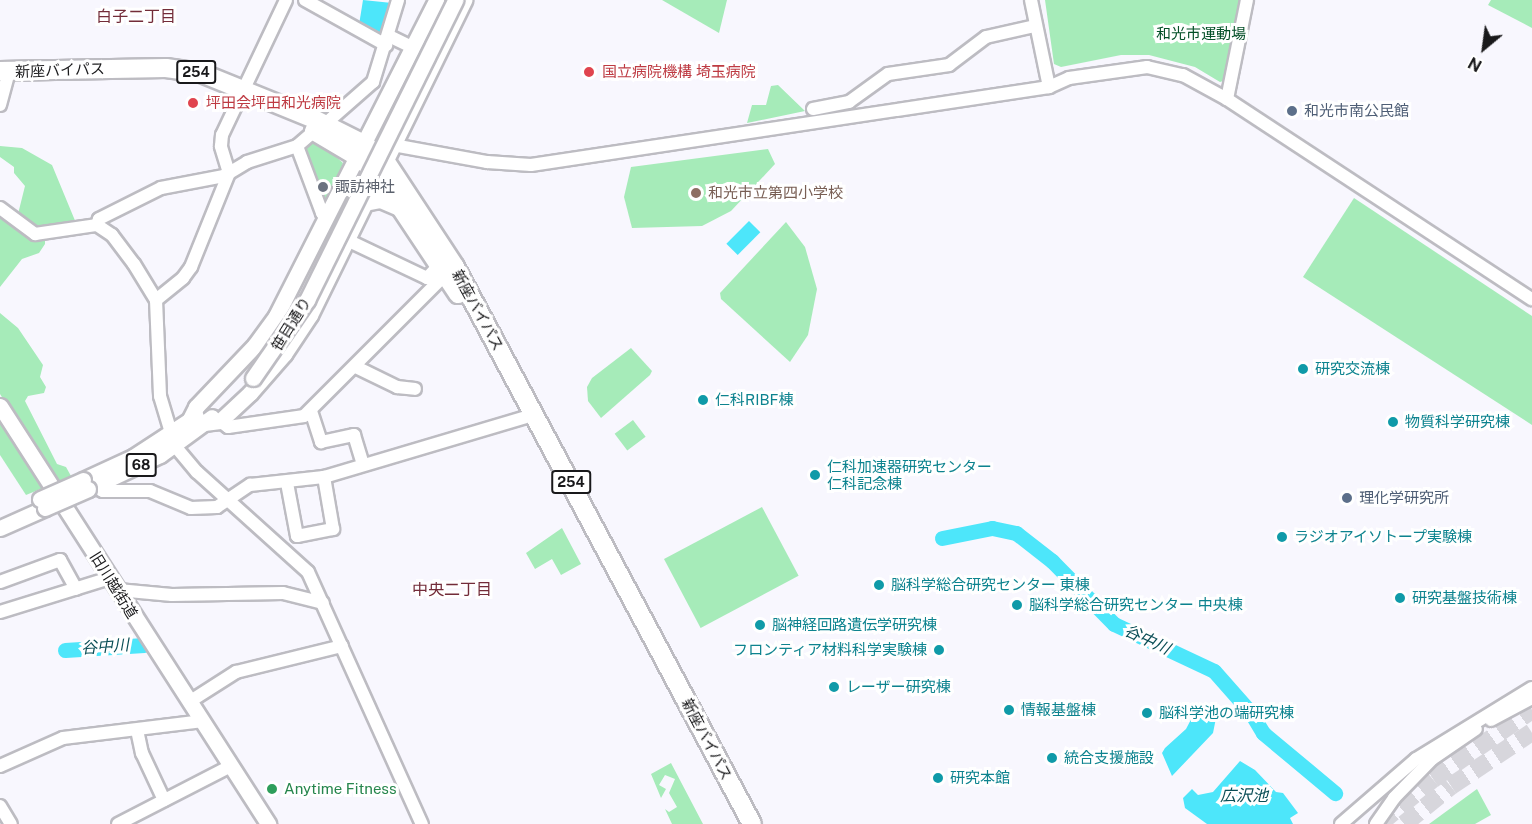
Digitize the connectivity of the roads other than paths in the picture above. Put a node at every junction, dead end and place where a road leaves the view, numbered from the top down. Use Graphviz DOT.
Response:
graph roads {
  1 [pos="286,0"];
  2 [pos="305,0"];
  3 [pos="398,0"];
  4 [pos="436,0"];
  5 [pos="446,0"];
  6 [pos="455,0"];
  7 [pos="464,0"];
  8 [pos="1031,0"];
  9 [pos="1247,0"];
  10 [pos="1035,26"];
  11 [pos="387,40"];
  12 [pos="412,47"];
  13 [pos="4,75"];
  14 [pos="1049,87"];
  15 [pos="244,92"];
  16 [pos="1227,99"];
  17 [pos="0,105"];
  18 [pos="383,106"];
  19 [pos="813,109"];
  20 [pos="407,117"];
  21 [pos="320,128"];
  22 [pos="297,146"];
  23 [pos="376,156"];
  24 [pos="229,173"];
  25 [pos="365,202"];
  26 [pos="400,207"];
  27 [pos="0,208"];
  28 [pos="328,216"];
  29 [pos="97,225"];
  30 [pos="347,240"];
  31 [pos="442,270"];
  32 [pos="156,300"];
  33 [pos="1532,300"];
  34 [pos="356,367"];
  35 [pos="249,375"];
  36 [pos="415,389"];
  37 [pos="0,406"];
  38 [pos="311,411"];
  39 [pos="526,417"];
  40 [pos="220,421"];
  41 [pos="196,422"];
  42 [pos="173,440"];
  43 [pos="363,465"];
  44 [pos="324,477"];
  45 [pos="287,483"];
  46 [pos="89,486"];
  47 [pos="227,500"];
  48 [pos="43,503"];
  49 [pos="0,518"];
  50 [pos="0,528"];
  51 [pos="0,582"];
  52 [pos="114,584"];
  53 [pos="76,589"];
  54 [pos="322,603"];
  55 [pos="0,612"];
  56 [pos="342,646"];
  57 [pos="1532,688"];
  58 [pos="1532,698"];
  59 [pos="189,702"];
  60 [pos="203,722"];
  61 [pos="137,730"];
  62 [pos="0,766"];
  63 [pos="231,766"];
  64 [pos="164,800"];
  65 [pos="0,806"];
  66 [pos="12,824"];
  67 [pos="118,824"];
  68 [pos="268,824"];
  69 [pos="422,824"];
  70 [pos="743,824"];
  71 [pos="752,824"];
  72 [pos="1341,824"];
  73 [pos="1376,824"];
  1 -- 15 [label="street"];
  2 -- 11 [label="street"];
  3 -- 11 [label="street"];
  4 -- 12 [label="main road"];
  5 -- 35 [label="main road, 笹目通り / 68"];
  6 -- 35 [label="main road, 笹目通り / 68, bridge"];
  7 -- 20 [label="main road"];
  8 -- 10 [label="street"];
  9 -- 16 [label="street"];
  10 -- 14 [label="street"];
  10 -- 19 [label="street"];
  11 -- 12 [label="street"];
  11 -- 21 [label="street"];
  12 -- 18 [label="main road"];
  13 -- 15 [label="highway, 新座バイパス / 254"];
  13 -- 17 [label="street"];
  14 -- 16 [label="street"];
  14 -- 23 [label="street"];
  15 -- 21 [label="highway, 新座バイパス / 254"];
  15 -- 24 [label="street"];
  16 -- 33 [label="street"];
  18 -- 20 [label="main road"];
  18 -- 23 [label="main road"];
  20 -- 23 [label="main road"];
  21 -- 22 [label="street"];
  21 -- 23 [label="highway, 新座バイパス / 254"];
  22 -- 24 [label="street"];
  22 -- 28 [label="street"];
  23 -- 25 [label="main road"];
  23 -- 26 [label="highway, 新座バイパス / 254"];
  23 -- 28 [label="main road"];
  23 -- 71 [label="highway, 新座バイパス / 254"];
  24 -- 29 [label="street"];
  24 -- 32 [label="street"];
  25 -- 26 [label="highway"];
  25 -- 30 [label="main road"];
  26 -- 31 [label="highway, 新座バイパス / 254"];
  27 -- 29 [label="street"];
  28 -- 41 [label="main road"];
  29 -- 32 [label="street"];
  30 -- 31 [label="street"];
  30 -- 40 [label="main road"];
  31 -- 34 [label="street"];
  31 -- 39 [label="highway, 新座バイパス / 254"];
  32 -- 42 [label="street"];
  34 -- 36 [label="street"];
  34 -- 38 [label="street"];
  35 -- 41 [label="main road, 笹目通り / 68"];
  37 -- 52 [label="main road, 旧川越街道"];
  38 -- 40 [label="street"];
  38 -- 43 [label="street"];
  39 -- 43 [label="street"];
  39 -- 70 [label="highway, 新座バイパス / 254"];
  40 -- 41 [label="main road"];
  41 -- 42 [label="main road, 笹目通り / 68"];
  42 -- 46 [label="main road, 笹目通り / 68"];
  42 -- 47 [label="street"];
  43 -- 44 [label="street"];
  44 -- 45 [label="street"];
  44 -- 45 [label="street"];
  45 -- 47 [label="street"];
  46 -- 47 [label="street"];
  46 -- 48 [label="main road, 笹目通り / 68, bridge"];
  47 -- 54 [label="street"];
  48 -- 49 [label="main road, 笹目通り / 68"];
  48 -- 50 [label="main road, 笹目通り / 68"];
  51 -- 53 [label="street"];
  52 -- 53 [label="street"];
  52 -- 54 [label="street"];
  52 -- 59 [label="main road, 旧川越街道"];
  53 -- 55 [label="street"];
  54 -- 56 [label="street"];
  56 -- 59 [label="street"];
  56 -- 69 [label="street"];
  57 -- 72 [label="street"];
  58 -- 73 [label="street"];
  59 -- 60 [label="main road, 旧川越街道"];
  60 -- 61 [label="street"];
  60 -- 63 [label="main road, 旧川越街道"];
  61 -- 62 [label="street"];
  61 -- 64 [label="street"];
  63 -- 64 [label="street"];
  63 -- 68 [label="main road, 旧川越街道"];
  64 -- 67 [label="street"];
  65 -- 66 [label="street"];
}
